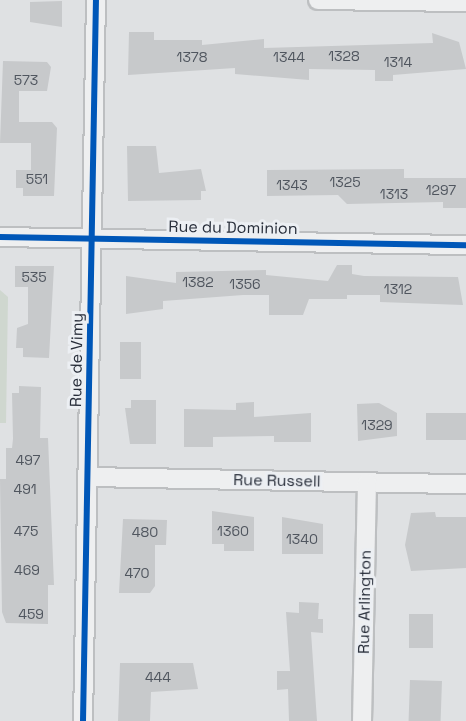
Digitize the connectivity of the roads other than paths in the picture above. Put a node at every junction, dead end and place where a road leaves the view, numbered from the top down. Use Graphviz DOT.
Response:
graph roads {
  1 [pos="96,0"];
  2 [pos="318,0"];
  3 [pos="466,2"];
  4 [pos="0,237"];
  5 [pos="92,239"];
  6 [pos="466,245"];
  7 [pos="89,477"];
  8 [pos="367,483"];
  9 [pos="466,484"];
  10 [pos="83,721"];
  11 [pos="362,721"];
  1 -- 5 [label="street, Rue de Vimy"];
  2 -- 3 [label="street"];
  4 -- 5 [label="street, Rue du Dominion"];
  5 -- 6 [label="street, Rue du Dominion"];
  5 -- 7 [label="street, Rue de Vimy"];
  7 -- 8 [label="street, Rue Russell"];
  7 -- 10 [label="street, Rue de Vimy"];
  8 -- 9 [label="street, Rue Russell"];
  8 -- 11 [label="street, Rue Arlington"];
}
